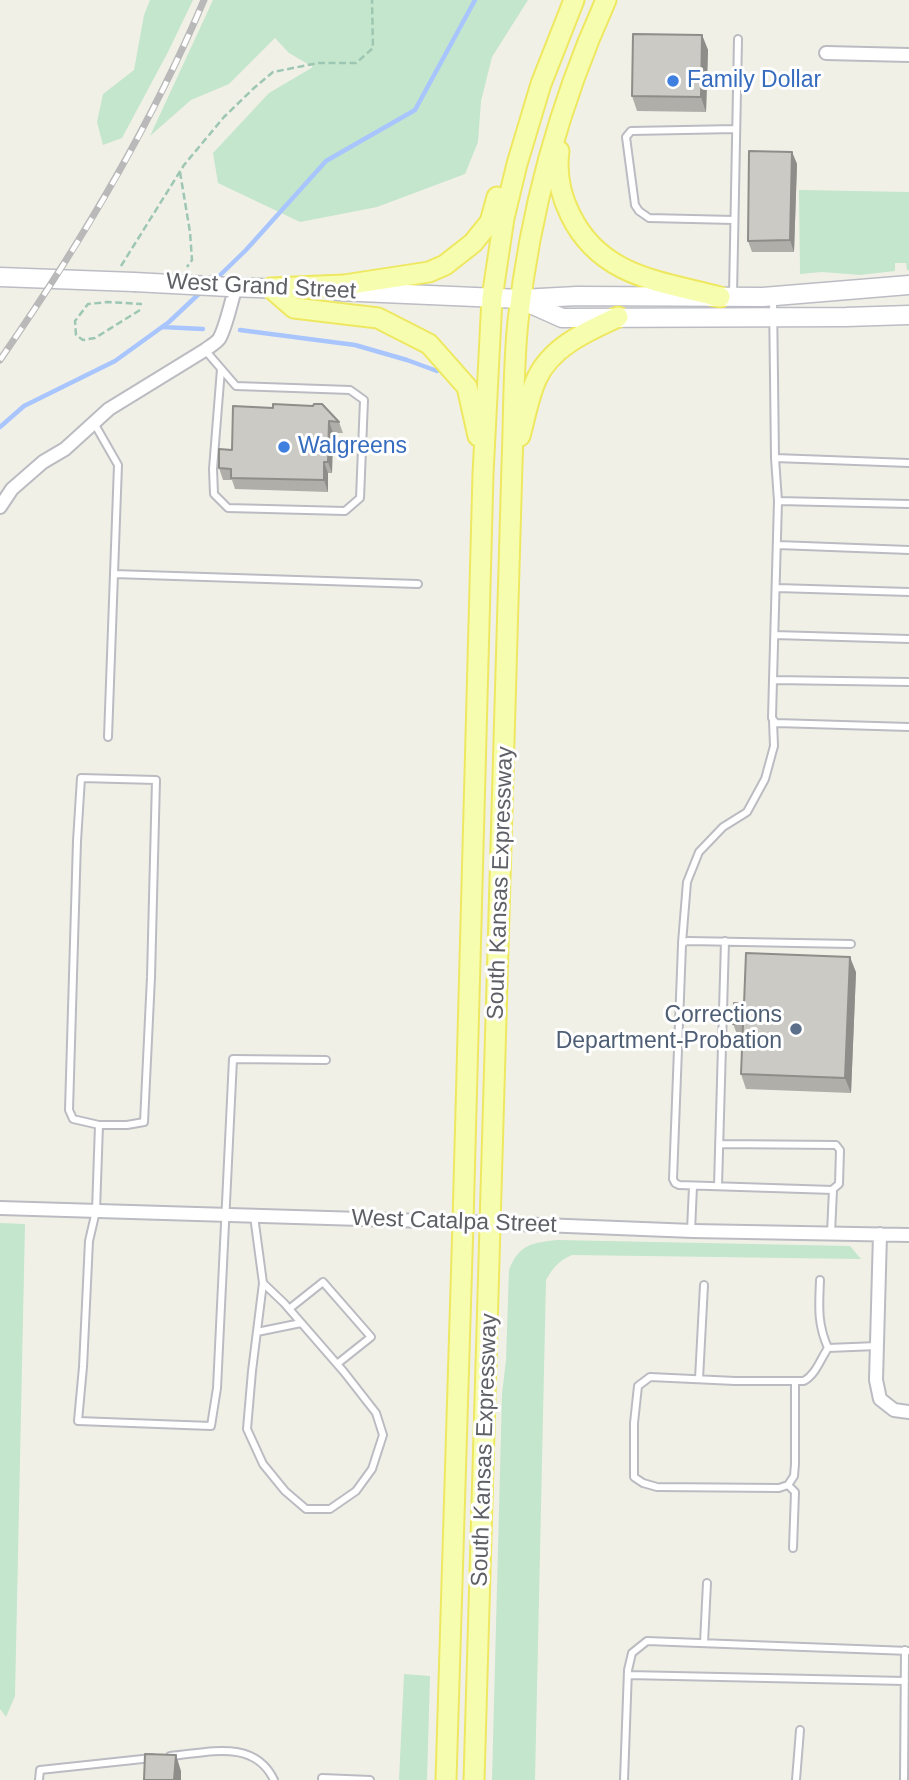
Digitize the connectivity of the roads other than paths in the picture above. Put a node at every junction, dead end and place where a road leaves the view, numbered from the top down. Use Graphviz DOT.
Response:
graph roads {
  1 [pos="575,0"];
  2 [pos="606,0"];
  3 [pos="738,40"];
  4 [pos="826,53"];
  5 [pos="909,55"];
  6 [pos="565,103"];
  7 [pos="532,110"];
  8 [pos="736,129"];
  9 [pos="734,220"];
  10 [pos="0,277"];
  11 [pos="909,285"];
  12 [pos="232,287"];
  13 [pos="271,288"];
  14 [pos="773,296"];
  15 [pos="726,297"];
  16 [pos="492,298"];
  17 [pos="521,299"];
  18 [pos="909,315"];
  19 [pos="618,317"];
  20 [pos="773,317"];
  21 [pos="205,350"];
  22 [pos="221,369"];
  23 [pos="94,423"];
  24 [pos="775,458"];
  25 [pos="909,463"];
  26 [pos="512,464"];
  27 [pos="483,474"];
  28 [pos="778,501"];
  29 [pos="909,504"];
  30 [pos="0,507"];
  31 [pos="778,545"];
  32 [pos="909,550"];
  33 [pos="114,574"];
  34 [pos="418,584"];
  35 [pos="777,588"];
  36 [pos="909,592"];
  37 [pos="775,635"];
  38 [pos="909,639"];
  39 [pos="773,680"];
  40 [pos="909,682"];
  41 [pos="773,721"];
  42 [pos="909,727"];
  43 [pos="108,737"];
  44 [pos="725,942"];
  45 [pos="851,944"];
  46 [pos="682,945"];
  47 [pos="326,1060"];
  48 [pos="99,1125"];
  49 [pos="719,1144"];
  50 [pos="693,1186"];
  51 [pos="718,1186"];
  52 [pos="832,1190"];
  53 [pos="0,1208"];
  54 [pos="96,1211"];
  55 [pos="227,1215"];
  56 [pos="254,1216"];
  57 [pos="463,1222"];
  58 [pos="492,1223"];
  59 [pos="691,1231"];
  60 [pos="831,1234"];
  61 [pos="880,1234"];
  62 [pos="909,1235"];
  63 [pos="820,1279"];
  64 [pos="263,1283"];
  65 [pos="704,1285"];
  66 [pos="289,1309"];
  67 [pos="301,1323"];
  68 [pos="257,1332"];
  69 [pos="877,1346"];
  70 [pos="828,1348"];
  71 [pos="338,1364"];
  72 [pos="699,1379"];
  73 [pos="795,1381"];
  74 [pos="909,1412"];
  75 [pos="789,1485"];
  76 [pos="793,1548"];
  77 [pos="707,1583"];
  78 [pos="704,1643"];
  79 [pos="907,1651"];
  80 [pos="628,1675"];
  81 [pos="905,1681"];
  82 [pos="800,1730"];
  83 [pos="39,1780"];
  84 [pos="274,1780"];
  85 [pos="322,1780"];
  86 [pos="370,1780"];
  87 [pos="446,1780"];
  88 [pos="474,1780"];
  89 [pos="625,1780"];
  90 [pos="796,1780"];
  91 [pos="904,1780"];
  1 -- 7 [label="main road, South Kansas Expressway"];
  2 -- 6 [label="main road, South Kansas Expressway"];
  3 -- 8 [label="lane"];
  4 -- 5 [label="street"];
  6 -- 15 [label="main road"];
  6 -- 17 [label="main road, South Kansas Expressway"];
  7 -- 13 [label="main road"];
  7 -- 16 [label="main road, South Kansas Expressway"];
  8 -- 9 [label="lane"];
  8 -- 9 [label="lane"];
  9 -- 15 [label="lane"];
  10 -- 12 [label="main road, West Grand Street, bridge"];
  11 -- 14 [label="main road, West Grand Street"];
  12 -- 13 [label="main road, West Grand Street"];
  12 -- 21 [label="street"];
  13 -- 16 [label="main road, West Grand Street"];
  13 -- 27 [label="main road"];
  14 -- 15 [label="main road, West Grand Street"];
  14 -- 20 [label="lane"];
  15 -- 17 [label="main road, West Grand Street"];
  16 -- 17 [label="main road, West Grand Street"];
  16 -- 27 [label="main road, South Kansas Expressway"];
  17 -- 19 [label="main road, West Grand Street"];
  17 -- 26 [label="main road, South Kansas Expressway"];
  18 -- 20 [label="main road, West Grand Street"];
  19 -- 20 [label="main road, West Grand Street"];
  19 -- 26 [label="main road"];
  20 -- 24 [label="lane"];
  21 -- 22 [label="lane"];
  21 -- 23 [label="street"];
  22 -- 22 [label="lane"];
  23 -- 30 [label="street"];
  23 -- 33 [label="lane"];
  24 -- 25 [label="lane"];
  24 -- 28 [label="lane"];
  26 -- 58 [label="main road, South Kansas Expressway"];
  27 -- 57 [label="main road, South Kansas Expressway"];
  28 -- 29 [label="lane"];
  28 -- 31 [label="lane"];
  31 -- 32 [label="lane"];
  31 -- 35 [label="lane"];
  33 -- 34 [label="lane"];
  33 -- 43 [label="lane"];
  35 -- 36 [label="lane"];
  35 -- 37 [label="lane"];
  37 -- 38 [label="lane"];
  37 -- 39 [label="lane"];
  39 -- 40 [label="lane"];
  39 -- 41 [label="lane"];
  41 -- 42 [label="lane"];
  41 -- 46 [label="lane"];
  44 -- 45 [label="lane"];
  44 -- 46 [label="lane"];
  44 -- 49 [label="lane"];
  46 -- 50 [label="lane"];
  47 -- 55 [label="lane"];
  48 -- 48 [label="lane"];
  48 -- 54 [label="lane"];
  49 -- 51 [label="lane"];
  49 -- 52 [label="lane"];
  50 -- 51 [label="lane"];
  50 -- 59 [label="lane"];
  51 -- 52 [label="lane"];
  52 -- 60 [label="lane"];
  53 -- 54 [label="street, West Catalpa Street"];
  54 -- 55 [label="street, West Catalpa Street"];
  54 -- 55 [label="lane"];
  55 -- 56 [label="street, West Catalpa Street"];
  56 -- 57 [label="street, West Catalpa Street"];
  56 -- 64 [label="lane"];
  57 -- 58 [label="street, West Catalpa Street"];
  57 -- 87 [label="main road, South Kansas Expressway"];
  58 -- 59 [label="street, West Catalpa Street"];
  58 -- 88 [label="main road, South Kansas Expressway"];
  59 -- 60 [label="street, West Catalpa Street"];
  60 -- 61 [label="street, West Catalpa Street"];
  61 -- 62 [label="street, West Catalpa Street"];
  61 -- 69 [label="street"];
  63 -- 70 [label="lane"];
  64 -- 66 [label="lane"];
  64 -- 68 [label="lane"];
  65 -- 72 [label="lane"];
  66 -- 67 [label="lane"];
  66 -- 71 [label="lane"];
  67 -- 68 [label="lane"];
  67 -- 71 [label="lane"];
  68 -- 71 [label="lane"];
  69 -- 70 [label="lane"];
  69 -- 74 [label="street"];
  70 -- 73 [label="lane"];
  72 -- 73 [label="lane"];
  72 -- 75 [label="lane"];
  73 -- 75 [label="lane"];
  75 -- 76 [label="lane"];
  77 -- 78 [label="lane"];
  78 -- 79 [label="lane"];
  78 -- 80 [label="lane"];
  79 -- 81 [label="lane"];
  80 -- 81 [label="lane"];
  80 -- 89 [label="lane"];
  81 -- 91 [label="lane"];
  82 -- 90 [label="lane"];
  83 -- 84 [label="lane"];
  85 -- 86 [label="lane"];
}
